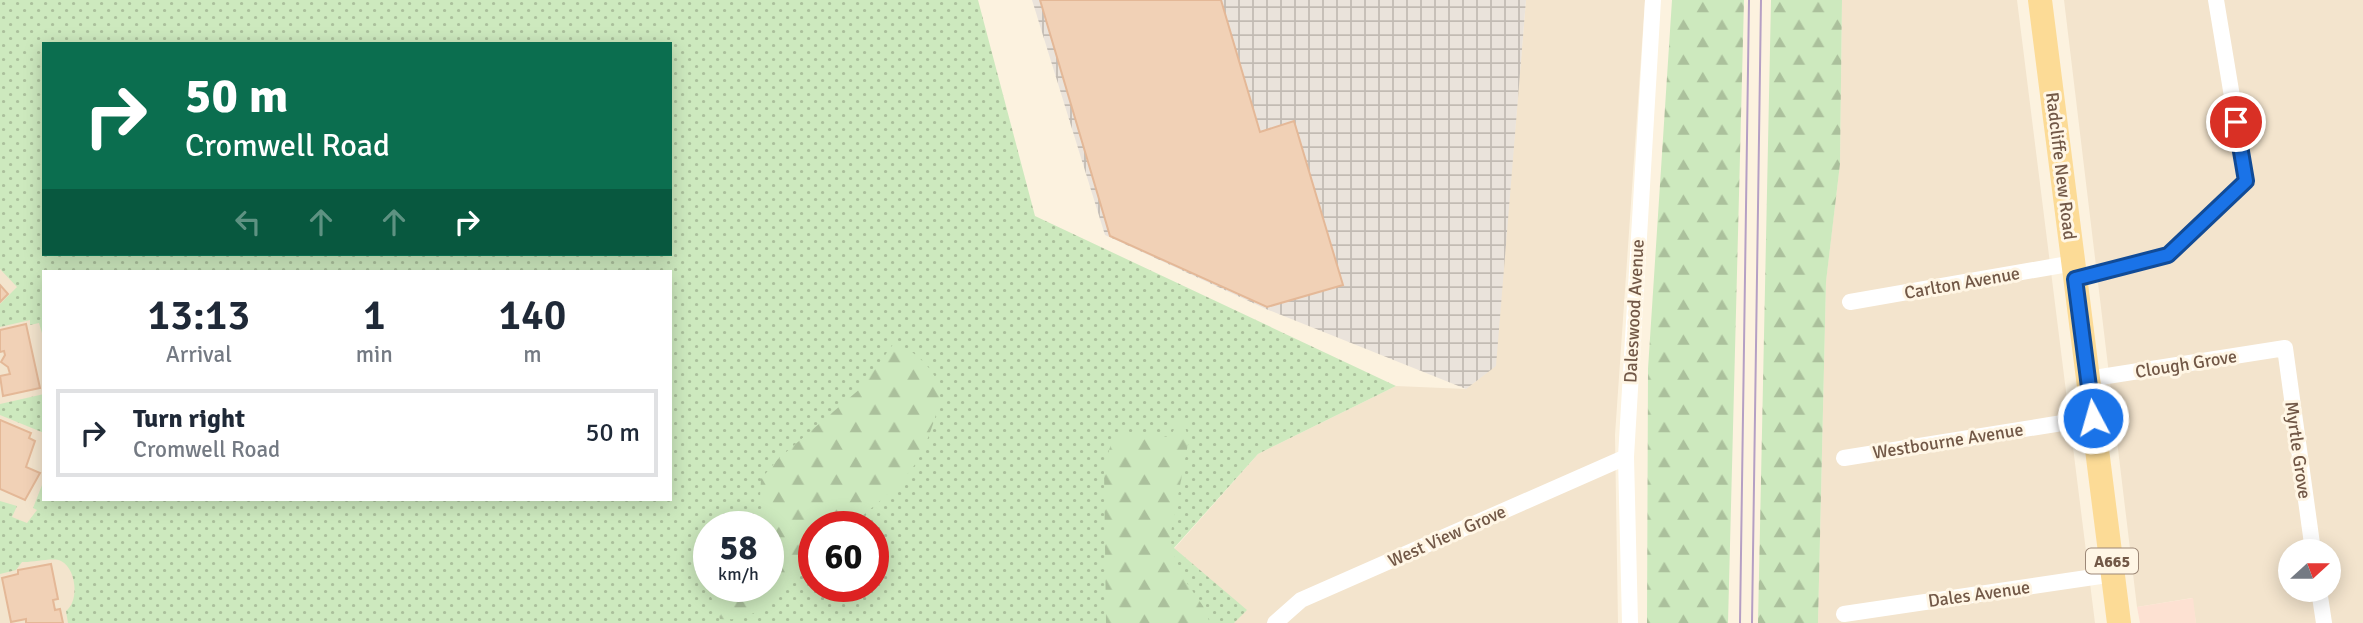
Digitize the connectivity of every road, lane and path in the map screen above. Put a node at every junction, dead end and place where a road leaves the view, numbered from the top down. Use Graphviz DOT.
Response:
graph roads {
  1 [pos="1653,0"];
  2 [pos="2039,0"];
  3 [pos="2216,0"];
  4 [pos="2074,271"];
  5 [pos="1850,302"];
  6 [pos="2285,348"];
  7 [pos="2088,379"];
  8 [pos="2093,418"];
  9 [pos="1626,457"];
  10 [pos="1844,458"];
  11 [pos="2311,539"];
  12 [pos="2114,573"];
  13 [pos="2321,602"];
  14 [pos="1843,614"];
  15 [pos="1275,623"];
  16 [pos="1630,623"];
  17 [pos="2119,623"];
  18 [pos="2324,623"];
  1 -- 9 [label="street, Daleswood Avenue"];
  2 -- 4 [label="main road, Radcliffe New Road / A665"];
  3 -- 4 [label="street, Carlton Avenue"];
  4 -- 5 [label="street, Carlton Avenue"];
  4 -- 7 [label="main road, Radcliffe New Road / A665"];
  6 -- 7 [label="street, Clough Grove"];
  6 -- 11 [label="street, Myrtle Grove"];
  7 -- 8 [label="main road, Radcliffe New Road / A665"];
  8 -- 10 [label="street, Westbourne Avenue"];
  8 -- 12 [label="main road, Radcliffe New Road / A665"];
  9 -- 15 [label="street, West View Grove"];
  9 -- 16 [label="street, Daleswood Avenue"];
  12 -- 14 [label="street, Dales Avenue"];
  12 -- 17 [label="main road, Radcliffe New Road / A665"];
  13 -- 18 [label="street"];
}
